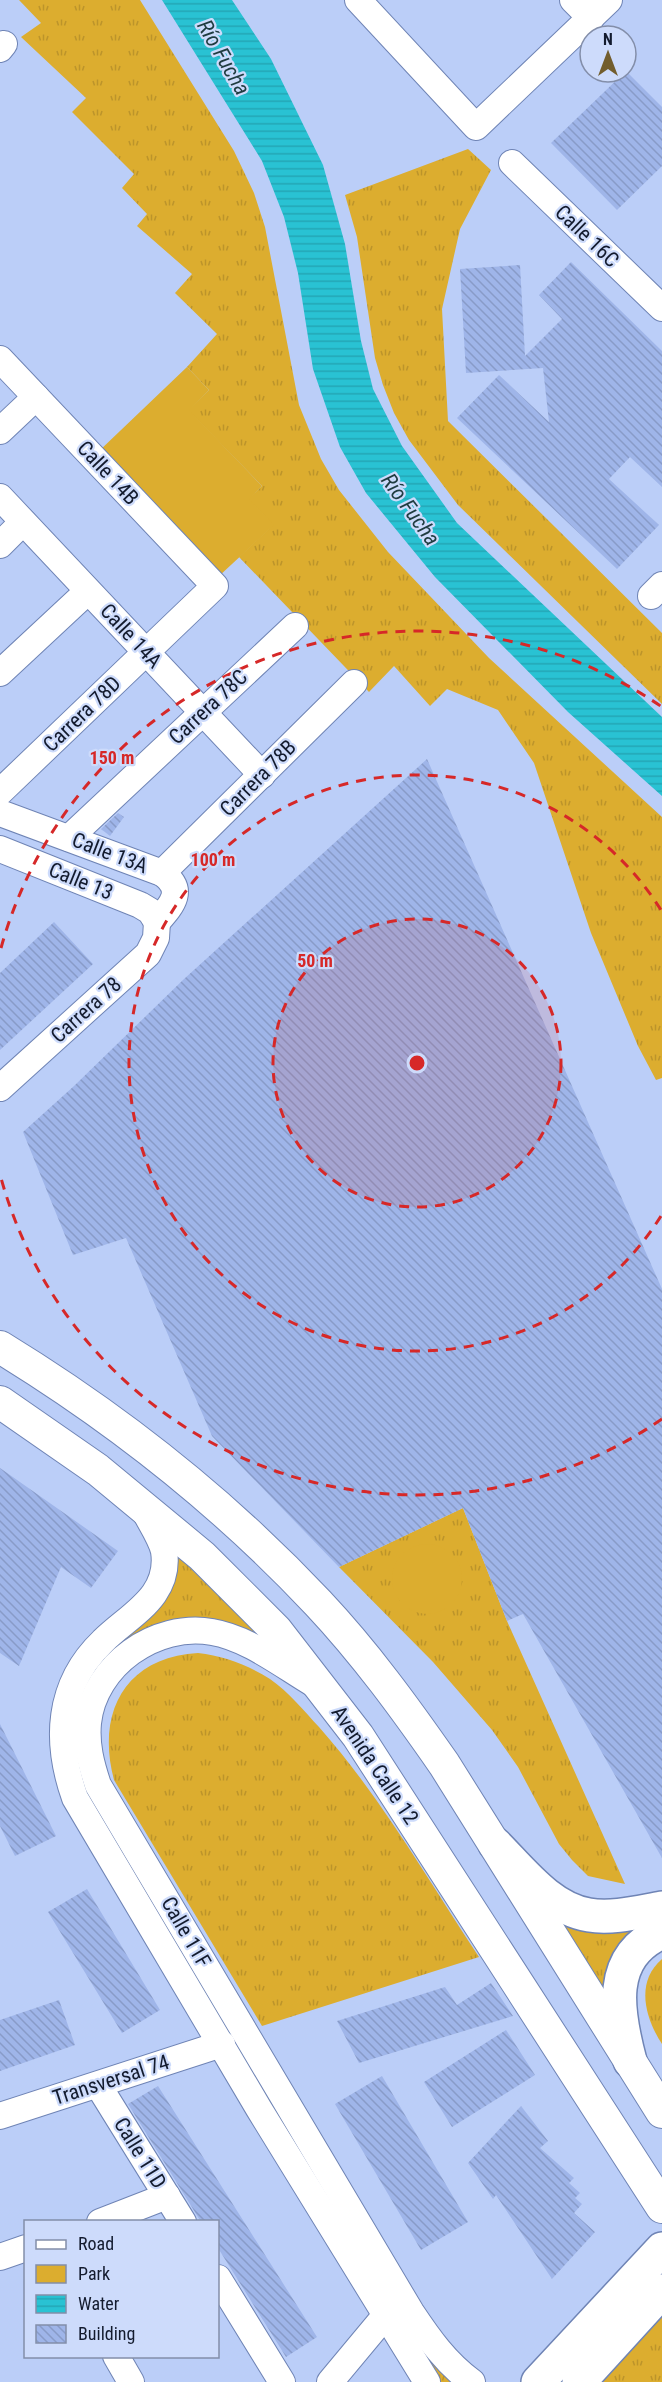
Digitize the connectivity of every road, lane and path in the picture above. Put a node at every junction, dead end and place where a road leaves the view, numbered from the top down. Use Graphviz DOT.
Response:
graph roads {
  1 [pos="358,0"];
  2 [pos="573,0"];
  3 [pos="609,0"];
  4 [pos="591,18"];
  5 [pos="512,163"];
  6 [pos="662,308"];
  7 [pos="0,359"];
  8 [pos="36,397"];
  9 [pos="0,431"];
  10 [pos="0,497"];
  11 [pos="23,522"];
  12 [pos="0,545"];
  13 [pos="215,586"];
  14 [pos="88,591"];
  15 [pos="295,626"];
  16 [pos="146,652"];
  17 [pos="0,673"];
  18 [pos="354,683"];
  19 [pos="203,712"];
  20 [pos="262,775"];
  21 [pos="0,792"];
  22 [pos="0,813"];
  23 [pos="69,838"];
  24 [pos="0,849"];
  25 [pos="162,873"];
  26 [pos="157,922"];
  27 [pos="0,1088"];
  28 [pos="0,1347"];
  29 [pos="0,1402"];
  30 [pos="144,1509"];
  31 [pos="325,1691"];
  32 [pos="495,1844"];
  33 [pos="662,1908"];
  34 [pos="662,1932"];
  35 [pos="222,2044"];
  36 [pos="630,2061"];
  37 [pos="98,2085"];
  38 [pos="662,2112"];
  39 [pos="0,2116"];
  40 [pos="167,2196"];
  41 [pos="662,2207"];
  42 [pos="105,2220"];
  43 [pos="182,2220"];
  44 [pos="662,2248"];
  45 [pos="24,2249"];
  46 [pos="0,2257"];
  47 [pos="219,2280"];
  48 [pos="662,2291"];
  49 [pos="385,2316"];
  50 [pos="117,2358"];
  51 [pos="130,2382"];
  52 [pos="282,2382"];
  53 [pos="330,2382"];
  54 [pos="427,2382"];
  55 [pos="472,2382"];
  56 [pos="538,2382"];
  57 [pos="579,2382"];
  1 -- 4 [label="street"];
  2 -- 4 [label="street"];
  3 -- 4 [label="street"];
  5 -- 6 [label="street, Calle 16C"];
  7 -- 8 [label="street, Calle 14B"];
  8 -- 9 [label="street"];
  8 -- 13 [label="street, Calle 14B"];
  10 -- 11 [label="street, Calle 14A"];
  11 -- 12 [label="street"];
  11 -- 14 [label="street, Calle 14A"];
  13 -- 16 [label="street, Carrera 78D"];
  14 -- 16 [label="street, Calle 14A"];
  14 -- 17 [label="street"];
  15 -- 19 [label="street, Carrera 78C"];
  16 -- 19 [label="street, Calle 14A"];
  16 -- 21 [label="street, Carrera 78D"];
  18 -- 20 [label="street, Carrera 78B"];
  19 -- 20 [label="street, Calle 14A"];
  19 -- 23 [label="street, Carrera 78C"];
  20 -- 25 [label="street, Carrera 78B"];
  22 -- 23 [label="street, Calle 13A"];
  23 -- 25 [label="street, Calle 13A"];
  24 -- 26 [label="street, Calle 13"];
  25 -- 26 [label="street, Calle 13A"];
  26 -- 27 [label="street, Carrera 78"];
  28 -- 32 [label="main road"];
  29 -- 30 [label="main road, Avenida Calle 12"];
  30 -- 31 [label="main road, Avenida Calle 12"];
  30 -- 35 [label="street, Calle 11F"];
  31 -- 41 [label="main road, Avenida Calle 12"];
  31 -- 55 [label="street, Calle 11F"];
  32 -- 33 [label="highway"];
  32 -- 36 [label="main road"];
  34 -- 36 [label="highway"];
  35 -- 37 [label="street, Transversal 74"];
  35 -- 49 [label="street, Calle 11F"];
  36 -- 38 [label="main road"];
  37 -- 39 [label="street, Transversal 74"];
  37 -- 40 [label="street, Calle 11D"];
  40 -- 42 [label="street"];
  40 -- 43 [label="street, Calle 11D"];
  44 -- 56 [label="highway"];
  45 -- 46 [label="street"];
  47 -- 52 [label="street"];
  48 -- 57 [label="highway"];
  49 -- 53 [label="street"];
  49 -- 54 [label="street, Calle 11F"];
  50 -- 51 [label="street"];
}
